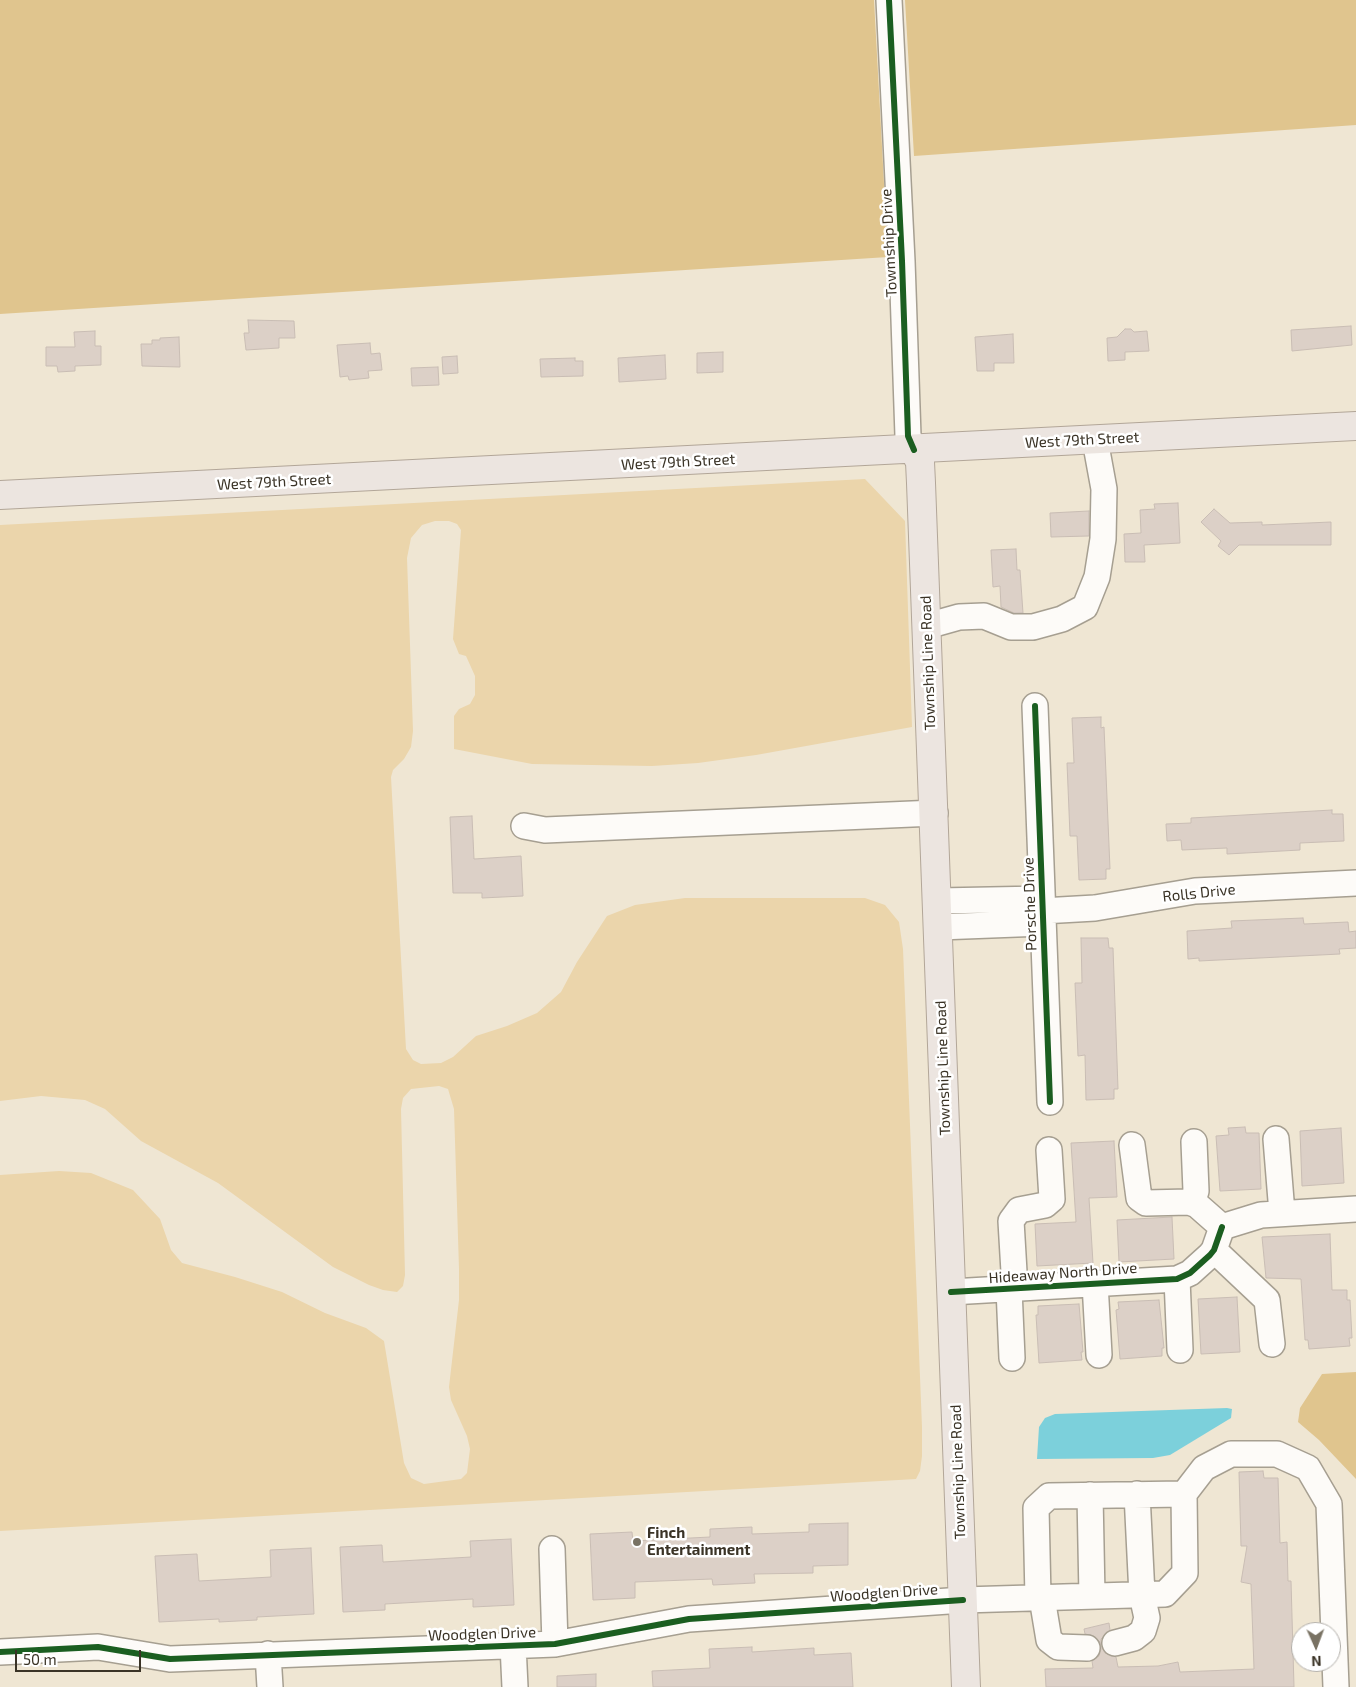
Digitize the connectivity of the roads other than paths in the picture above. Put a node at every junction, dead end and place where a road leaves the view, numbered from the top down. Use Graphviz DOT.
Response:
graph roads {
  1 [pos="889,0"];
  2 [pos="1356,426"];
  3 [pos="1095,440"];
  4 [pos="914,450"];
  5 [pos="0,496"];
  6 [pos="927,626"];
  7 [pos="1035,706"];
  8 [pos="935,813"];
  9 [pos="524,826"];
  10 [pos="1356,883"];
  11 [pos="1042,911"];
  12 [pos="938,914"];
  13 [pos="1050,1102"];
  14 [pos="1276,1139"];
  15 [pos="1194,1142"];
  16 [pos="1132,1145"];
  17 [pos="1049,1150"];
  18 [pos="1192,1203"];
  19 [pos="1356,1209"];
  20 [pos="1282,1213"];
  21 [pos="1218,1239"];
  22 [pos="1177,1279"];
  23 [pos="1096,1284"];
  24 [pos="1012,1289"];
  25 [pos="951,1292"];
  26 [pos="1272,1344"];
  27 [pos="1180,1350"];
  28 [pos="1099,1355"];
  29 [pos="1012,1358"];
  30 [pos="1137,1494"];
  31 [pos="1184,1494"];
  32 [pos="1090,1495"];
  33 [pos="552,1549"];
  34 [pos="1142,1595"];
  35 [pos="1092,1596"];
  36 [pos="1040,1598"];
  37 [pos="963,1600"];
  38 [pos="1115,1643"];
  39 [pos="555,1644"];
  40 [pos="514,1645"];
  41 [pos="1087,1648"];
  42 [pos="0,1652"];
  43 [pos="268,1654"];
  44 [pos="270,1687"];
  45 [pos="515,1687"];
  46 [pos="966,1687"];
  47 [pos="1336,1687"];
  1 -- 4 [label="street, Towmship Drive"];
  2 -- 3 [label="main road, West 79th Street"];
  3 -- 4 [label="main road, West 79th Street"];
  3 -- 6 [label="street"];
  4 -- 5 [label="main road, West 79th Street"];
  4 -- 6 [label="main road, Township Line Road"];
  6 -- 8 [label="main road, Township Line Road"];
  7 -- 11 [label="street, Porsche Drive"];
  8 -- 9 [label="street"];
  8 -- 12 [label="main road, Township Line Road"];
  10 -- 11 [label="street, Rolls Drive"];
  11 -- 12 [label="street, Rolls Drive"];
  11 -- 13 [label="street, Porsche Drive"];
  12 -- 25 [label="main road, Township Line Road"];
  14 -- 20 [label="street"];
  15 -- 18 [label="street"];
  16 -- 18 [label="street"];
  17 -- 24 [label="street"];
  18 -- 21 [label="street"];
  19 -- 20 [label="street"];
  20 -- 21 [label="street"];
  21 -- 22 [label="street"];
  21 -- 26 [label="street"];
  22 -- 23 [label="street, Hideaway North Drive"];
  22 -- 27 [label="street"];
  23 -- 24 [label="street, Hideaway North Drive"];
  23 -- 28 [label="street"];
  24 -- 25 [label="street, Hideaway North Drive"];
  24 -- 29 [label="street"];
  25 -- 37 [label="main road, Township Line Road"];
  30 -- 31 [label="street"];
  30 -- 32 [label="street"];
  30 -- 34 [label="street"];
  31 -- 34 [label="street, Woodglen Drive"];
  31 -- 47 [label="street"];
  32 -- 35 [label="street"];
  32 -- 36 [label="street"];
  33 -- 39 [label="street"];
  34 -- 35 [label="street, Woodglen Drive"];
  34 -- 38 [label="street"];
  35 -- 36 [label="street, Woodglen Drive"];
  36 -- 37 [label="street, Woodglen Drive"];
  36 -- 41 [label="street"];
  37 -- 39 [label="street, Woodglen Drive"];
  37 -- 46 [label="main road, Township Line Road"];
  39 -- 40 [label="street, Woodglen Drive"];
  40 -- 43 [label="street, Woodglen Drive"];
  40 -- 45 [label="street"];
  42 -- 43 [label="street, Woodglen Drive"];
  43 -- 44 [label="street"];
}
